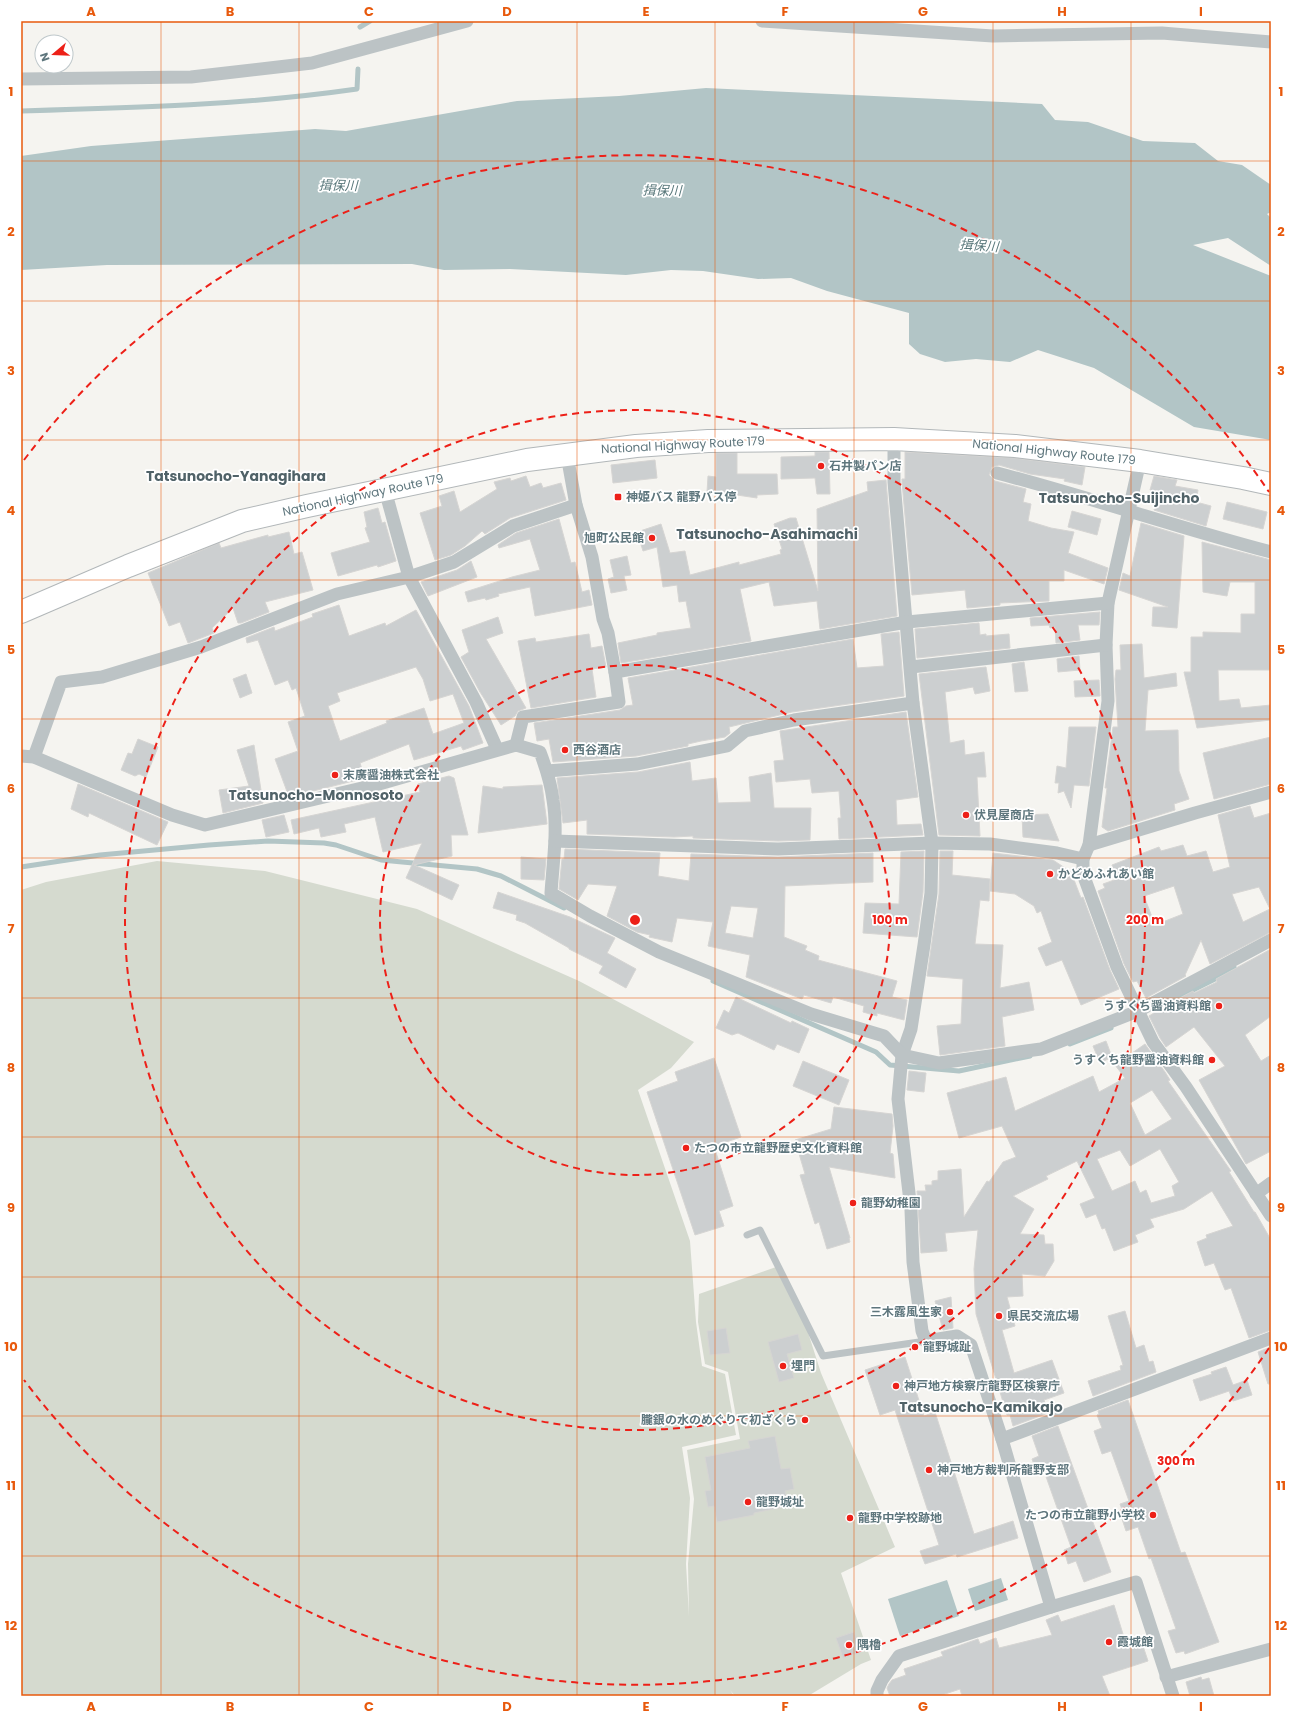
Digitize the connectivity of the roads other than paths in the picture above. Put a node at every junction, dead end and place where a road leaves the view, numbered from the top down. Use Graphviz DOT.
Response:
graph roads {
  1 [pos="467,21"];
  2 [pos="762,21"];
  3 [pos="1155,21"];
  4 [pos="840,24"];
  5 [pos="1162,34"];
  6 [pos="1271,42"];
  7 [pos="21,80"];
  8 [pos="894,439"];
  9 [pos="567,455"];
  10 [pos="1140,461"];
  11 [pos="997,473"];
  12 [pos="1271,484"];
  13 [pos="385,490"];
  14 [pos="576,505"];
  15 [pos="1129,512"];
  16 [pos="1271,552"];
  17 [pos="409,577"];
  18 [pos="1108,603"];
  19 [pos="21,612"];
  20 [pos="907,622"];
  21 [pos="1106,645"];
  22 [pos="911,667"];
  23 [pos="615,672"];
  24 [pos="914,703"];
  25 [pos="516,745"];
  26 [pos="497,749"];
  27 [pos="27,756"];
  28 [pos="547,772"];
  29 [pos="1271,792"];
  30 [pos="555,841"];
  31 [pos="932,843"];
  32 [pos="1089,845"];
  33 [pos="1083,859"];
  34 [pos="1271,940"];
  35 [pos="1140,1016"];
  36 [pos="902,1055"];
  37 [pos="1271,1183"];
  38 [pos="1256,1194"];
  39 [pos="1271,1216"];
  40 [pos="747,1235"];
  41 [pos="1271,1338"];
  42 [pos="926,1341"];
  43 [pos="1002,1439"];
  44 [pos="1051,1607"];
  45 [pos="1271,1649"];
  46 [pos="1166,1677"];
  47 [pos="877,1696"];
  48 [pos="1173,1696"];
  1 -- 7 [label="street"];
  2 -- 4 [label="street"];
  3 -- 5 [label="street"];
  4 -- 5 [label="street"];
  5 -- 6 [label="street"];
  8 -- 9 [label="highway, National Highway Route 179"];
  8 -- 10 [label="highway, National Highway Route 179"];
  8 -- 20 [label="street"];
  9 -- 13 [label="highway, National Highway Route 179"];
  9 -- 14 [label="street"];
  10 -- 12 [label="highway, National Highway Route 179"];
  10 -- 15 [label="street"];
  11 -- 15 [label="street"];
  13 -- 17 [label="street"];
  13 -- 19 [label="highway, National Highway Route 179"];
  14 -- 17 [label="street"];
  14 -- 23 [label="street"];
  15 -- 16 [label="street"];
  15 -- 18 [label="street"];
  17 -- 26 [label="street"];
  17 -- 27 [label="street"];
  18 -- 20 [label="street"];
  18 -- 21 [label="street"];
  20 -- 22 [label="street"];
  20 -- 23 [label="street"];
  21 -- 22 [label="street"];
  21 -- 32 [label="street"];
  22 -- 24 [label="street"];
  23 -- 25 [label="street"];
  24 -- 28 [label="street"];
  24 -- 31 [label="street"];
  25 -- 26 [label="street"];
  25 -- 28 [label="street"];
  26 -- 27 [label="street"];
  28 -- 30 [label="street"];
  29 -- 32 [label="street"];
  30 -- 31 [label="street"];
  30 -- 36 [label="street"];
  31 -- 33 [label="street"];
  31 -- 36 [label="street"];
  32 -- 33 [label="street"];
  33 -- 35 [label="street"];
  34 -- 35 [label="street"];
  35 -- 36 [label="street"];
  35 -- 38 [label="street"];
  36 -- 42 [label="street"];
  37 -- 38 [label="street"];
  38 -- 39 [label="street"];
  40 -- 42 [label="lane"];
  41 -- 43 [label="street"];
  42 -- 43 [label="street"];
  43 -- 44 [label="street"];
  44 -- 46 [label="street"];
  44 -- 47 [label="street"];
  45 -- 46 [label="street"];
  46 -- 48 [label="street"];
}
